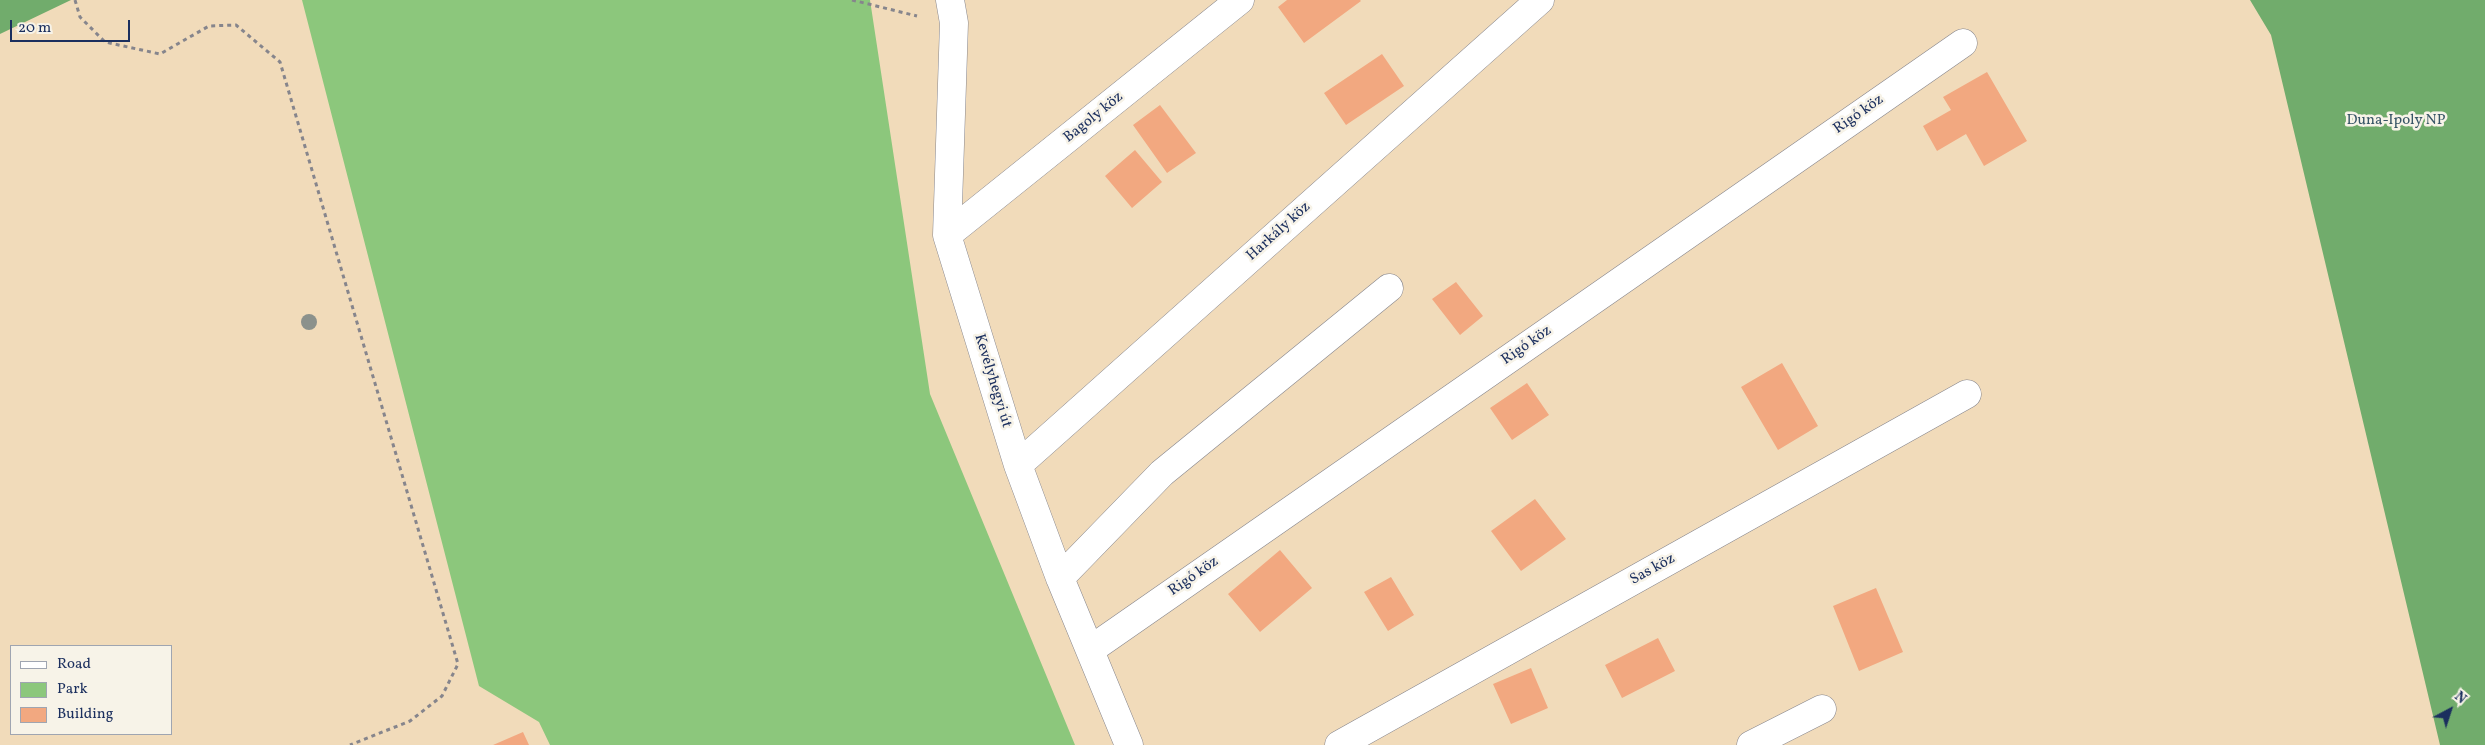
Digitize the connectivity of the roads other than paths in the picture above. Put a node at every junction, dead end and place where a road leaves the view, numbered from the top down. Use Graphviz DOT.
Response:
graph roads {
  1 [pos="1240,0"];
  2 [pos="1540,0"];
  3 [pos="952,12"];
  4 [pos="1963,43"];
  5 [pos="947,235"];
  6 [pos="1389,288"];
  7 [pos="1967,394"];
  8 [pos="1018,465"];
  9 [pos="1060,578"];
  10 [pos="1090,650"];
  11 [pos="1822,709"];
  12 [pos="1129,745"];
  13 [pos="1339,745"];
  14 [pos="1751,745"];
  1 -- 5 [label="street, Bagoly köz"];
  2 -- 8 [label="street, Harkály köz"];
  3 -- 5 [label="street, Kevélyhegyi út"];
  4 -- 10 [label="street, Rigó köz"];
  5 -- 8 [label="street, Kevélyhegyi út"];
  6 -- 9 [label="street"];
  7 -- 13 [label="street, Sas köz"];
  8 -- 9 [label="street, Kevélyhegyi út"];
  9 -- 10 [label="street, Kevélyhegyi út"];
  10 -- 12 [label="street, Kevélyhegyi út"];
  11 -- 14 [label="street"];
}
